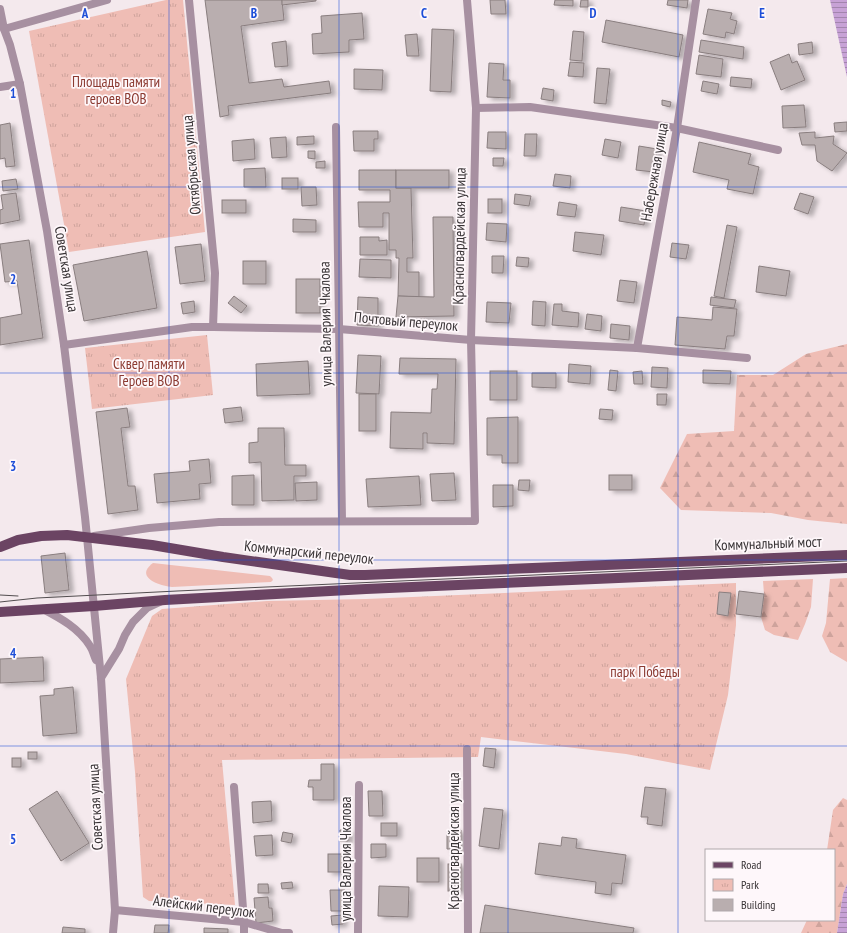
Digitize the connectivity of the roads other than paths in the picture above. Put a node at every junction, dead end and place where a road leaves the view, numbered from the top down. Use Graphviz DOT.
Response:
graph roads {
  1 [pos="107,0"];
  2 [pos="189,0"];
  3 [pos="467,0"];
  4 [pos="696,0"];
  5 [pos="0,9"];
  6 [pos="4,29"];
  7 [pos="20,84"];
  8 [pos="0,87"];
  9 [pos="476,108"];
  10 [pos="336,127"];
  11 [pos="677,128"];
  12 [pos="778,150"];
  13 [pos="213,327"];
  14 [pos="339,329"];
  15 [pos="471,340"];
  16 [pos="64,345"];
  17 [pos="637,348"];
  18 [pos="747,358"];
  19 [pos="342,521"];
  20 [pos="87,537"];
  21 [pos="1,547"];
  22 [pos="847,554"];
  23 [pos="689,561"];
  24 [pos="847,568"];
  25 [pos="690,575"];
  26 [pos="165,600"];
  27 [pos="94,606"];
  28 [pos="43,609"];
  29 [pos="0,611"];
  30 [pos="101,678"];
  31 [pos="467,749"];
  32 [pos="359,785"];
  33 [pos="234,788"];
  34 [pos="115,910"];
  35 [pos="244,922"];
  36 [pos="113,933"];
  37 [pos="244,933"];
  38 [pos="289,933"];
  39 [pos="358,933"];
  40 [pos="468,933"];
  1 -- 6 [label="street"];
  2 -- 13 [label="street, Октябрьская улица"];
  3 -- 9 [label="street, Красногвардейская улица"];
  4 -- 11 [label="street, Набережная улица"];
  5 -- 6 [label="street, Советская улица"];
  6 -- 7 [label="street, Советская улица"];
  7 -- 8 [label="street"];
  7 -- 16 [label="street, Советская улица"];
  9 -- 11 [label="street"];
  9 -- 15 [label="street, Красногвардейская улица"];
  10 -- 14 [label="street, улица Валерия Чкалова"];
  11 -- 12 [label="street"];
  11 -- 17 [label="street, Набережная улица"];
  13 -- 14 [label="street, Почтовый переулок"];
  13 -- 16 [label="street, Почтовый переулок"];
  14 -- 15 [label="street, Почтовый переулок"];
  14 -- 19 [label="street, улица Валерия Чкалова"];
  15 -- 17 [label="street, Почтовый переулок"];
  15 -- 19 [label="street, Красногвардейская улица"];
  16 -- 20 [label="street, Советская улица"];
  17 -- 18 [label="street, Почтовый переулок"];
  19 -- 20 [label="street"];
  20 -- 21 [label="main road, Коммунарский переулок"];
  20 -- 23 [label="main road, Коммунарский переулок"];
  20 -- 27 [label="street, Советская улица"];
  22 -- 23 [label="main road, Коммунальный мост"];
  24 -- 25 [label="main road, Коммунальный мост"];
  25 -- 26 [label="main road, Коммунарский переулок"];
  26 -- 27 [label="main road, Коммунарский переулок"];
  26 -- 30 [label="street"];
  27 -- 28 [label="main road, Коммунарский переулок"];
  27 -- 30 [label="street, Советская улица"];
  28 -- 29 [label="main road, Коммунарский переулок"];
  28 -- 30 [label="street"];
  30 -- 34 [label="street, Советская улица"];
  31 -- 40 [label="street, Красногвардейская улица"];
  32 -- 39 [label="street, улица Валерия Чкалова"];
  33 -- 35 [label="street"];
  34 -- 35 [label="street, Алейский переулок"];
  34 -- 36 [label="street, Советская улица"];
  35 -- 37 [label="street"];
  35 -- 38 [label="street, Алейский переулок"];
}
